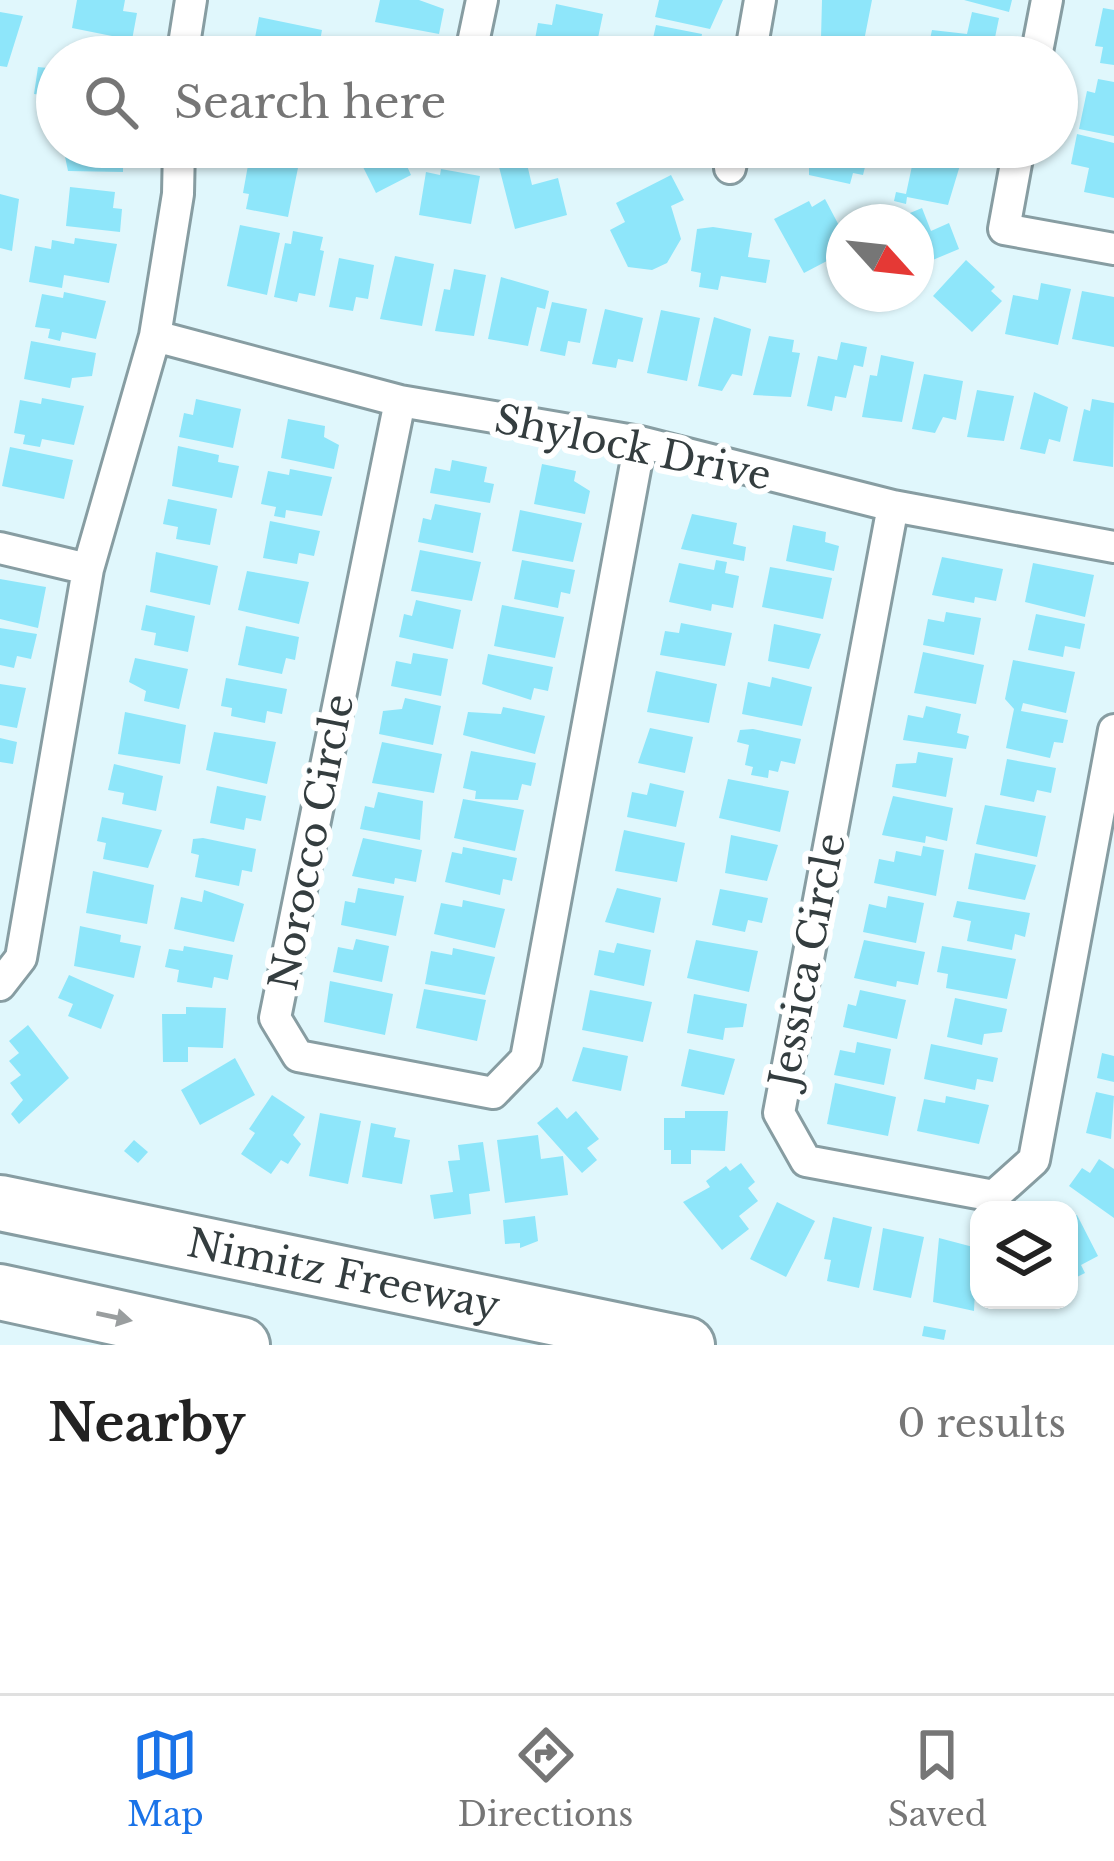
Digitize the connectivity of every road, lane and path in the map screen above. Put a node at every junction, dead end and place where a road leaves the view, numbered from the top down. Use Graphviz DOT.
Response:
graph roads {
  1 [pos="191,0"];
  2 [pos="482,0"];
  3 [pos="760,0"];
  4 [pos="1047,0"];
  5 [pos="185,36"];
  6 [pos="474,36"];
  7 [pos="754,36"];
  8 [pos="1040,36"];
  9 [pos="179,168"];
  10 [pos="1015,168"];
  11 [pos="1114,249"];
  12 [pos="155,336"];
  13 [pos="400,401"];
  14 [pos="640,442"];
  15 [pos="893,506"];
  16 [pos="1114,547"];
  17 [pos="0,548"];
  18 [pos="88,569"];
  19 [pos="1114,730"];
  20 [pos="0,985"];
  21 [pos="0,1203"];
  22 [pos="0,1229"];
  23 [pos="0,1292"];
  24 [pos="242,1345"];
  25 [pos="553,1345"];
  26 [pos="687,1345"];
  1 -- 5 [label="street"];
  2 -- 6 [label="street"];
  3 -- 7 [label="street"];
  4 -- 8 [label="street"];
  9 -- 12 [label="street"];
  10 -- 11 [label="street"];
  12 -- 13 [label="street, Shylock Drive"];
  12 -- 18 [label="street"];
  13 -- 14 [label="street, Shylock Drive"];
  13 -- 14 [label="street, Norocco Circle"];
  14 -- 15 [label="street, Shylock Drive"];
  15 -- 16 [label="street, Shylock Drive"];
  15 -- 19 [label="street, Jessica Circle"];
  17 -- 18 [label="street"];
  18 -- 20 [label="street"];
  21 -- 26 [label="highway, Nimitz Freeway"];
  22 -- 25 [label="highway"];
  23 -- 24 [label="highway, one-way"];
}
